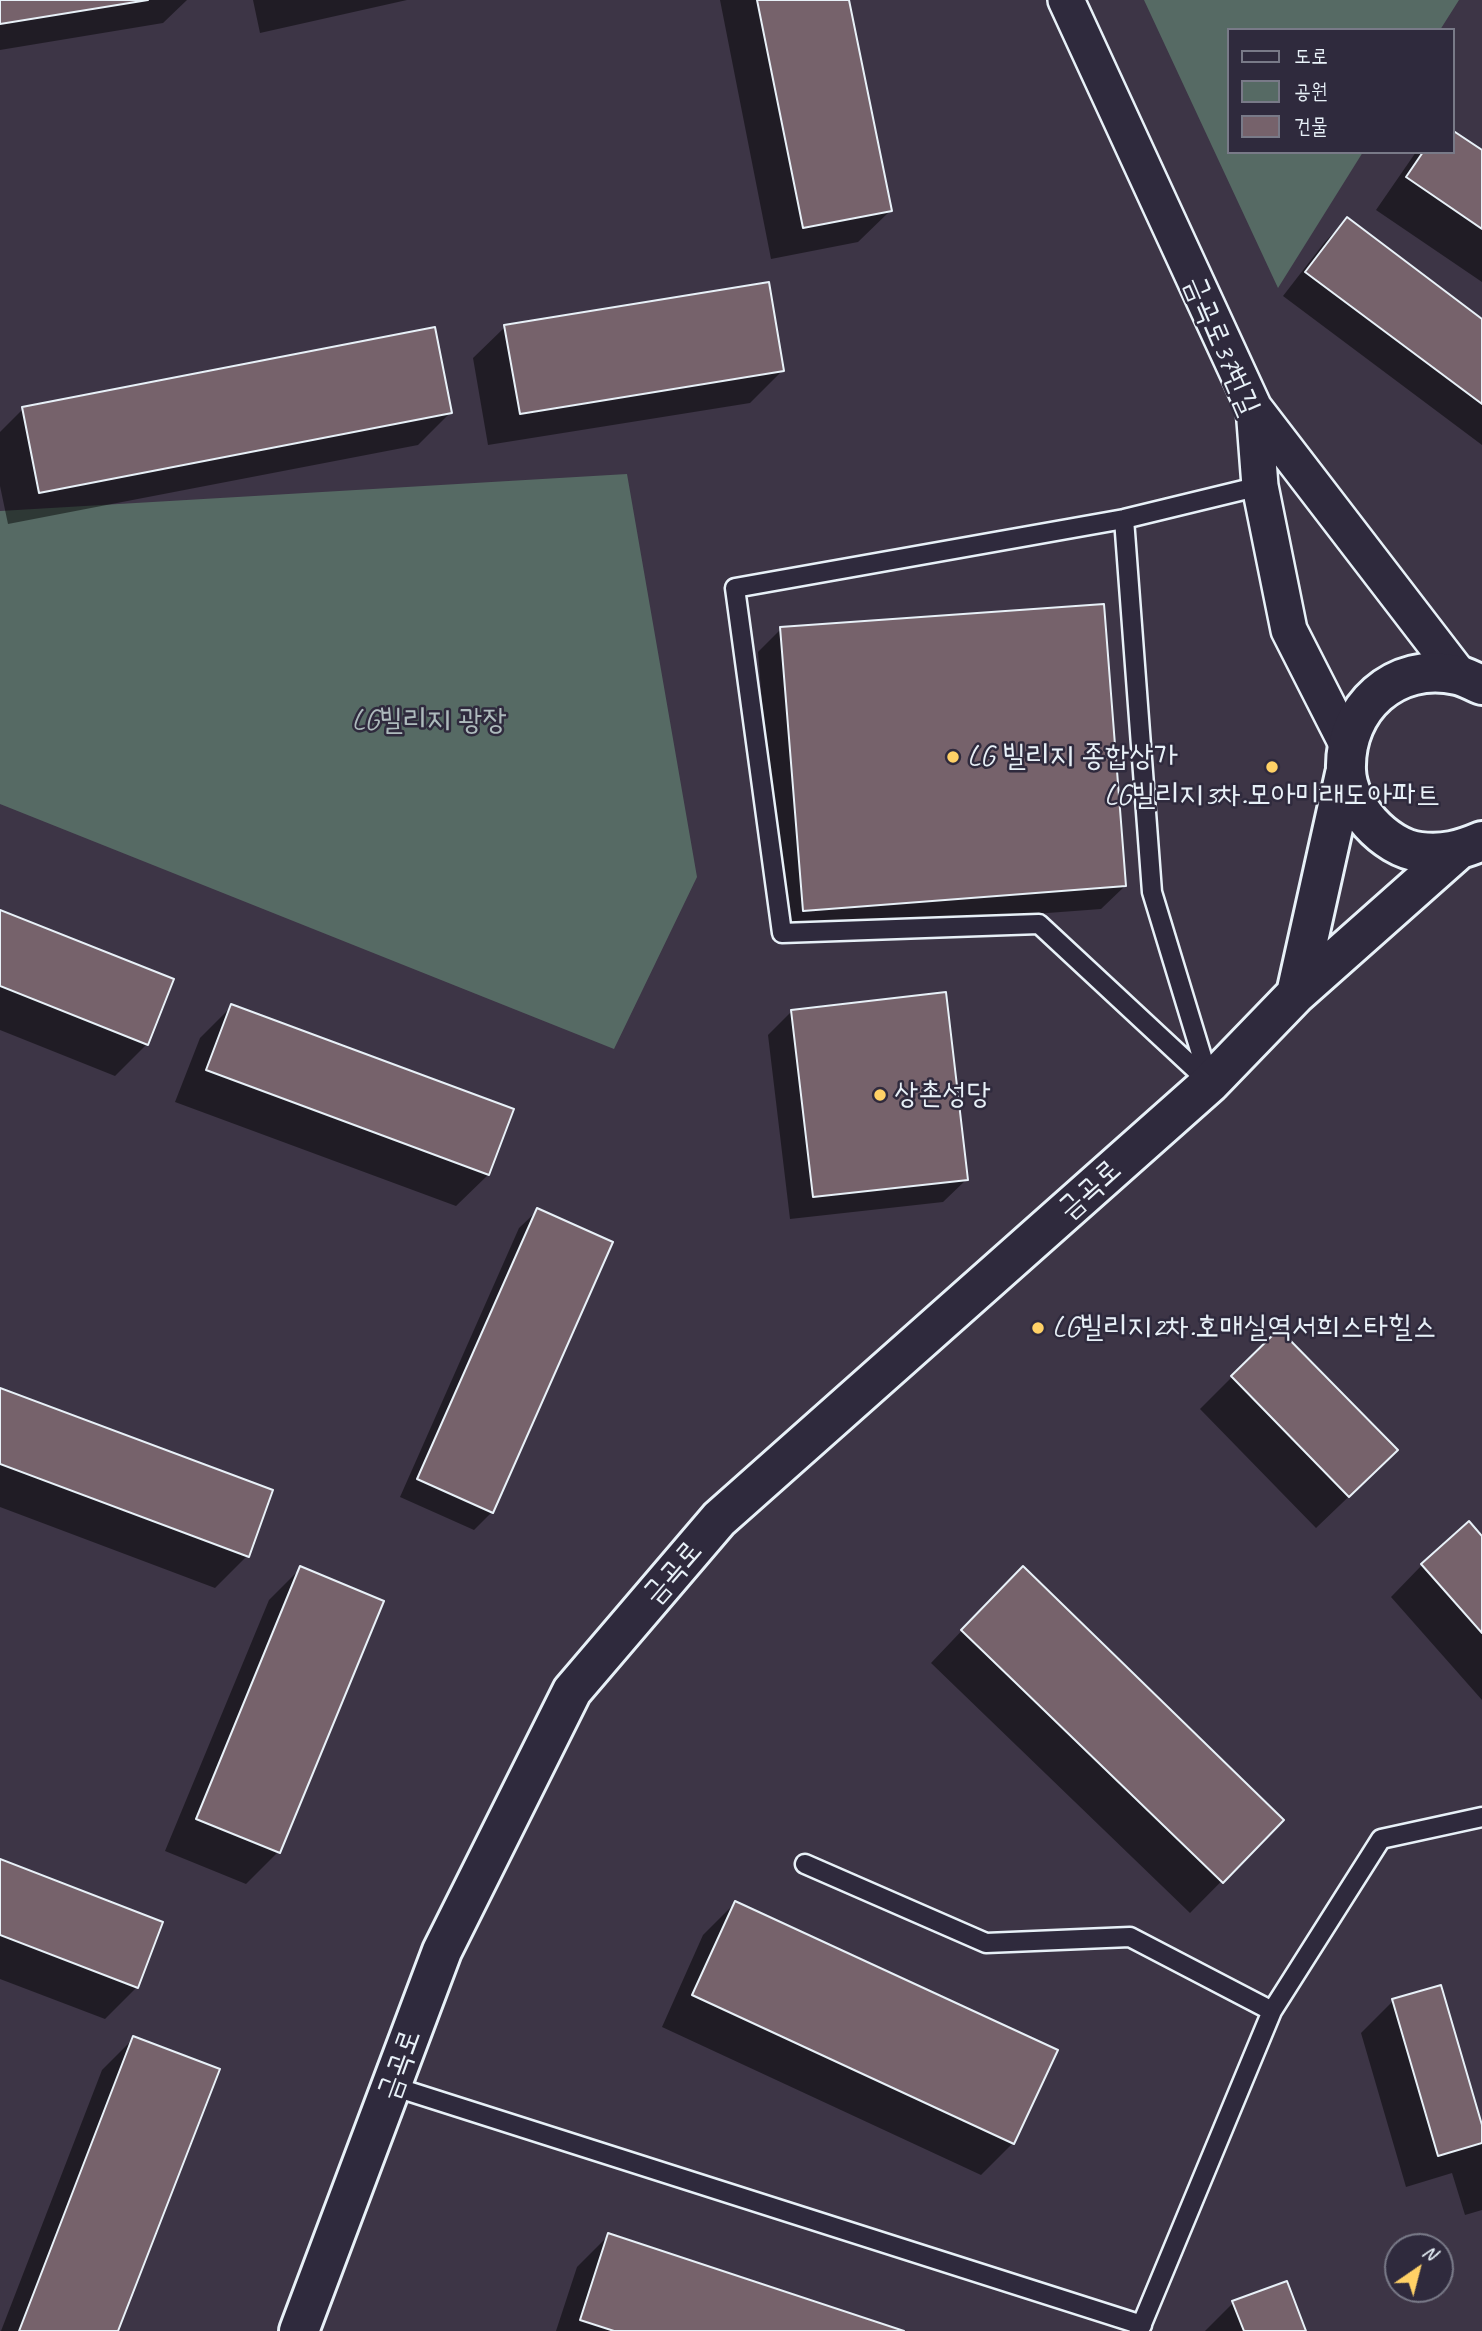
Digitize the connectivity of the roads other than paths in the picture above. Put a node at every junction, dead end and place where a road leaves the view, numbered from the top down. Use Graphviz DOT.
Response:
graph roads {
  1 [pos="1066,0"];
  2 [pos="1254,408"];
  3 [pos="1260,486"];
  4 [pos="1124,519"];
  5 [pos="1470,680"];
  6 [pos="1346,759"];
  7 [pos="1469,846"];
  8 [pos="1296,994"];
  9 [pos="1210,1083"];
  10 [pos="1482,1817"];
  11 [pos="805,1864"];
  12 [pos="1272,2011"];
  13 [pos="392,2086"];
  14 [pos="1141,2328"];
  15 [pos="299,2331"];
  1 -- 2 [label="street, 금곡로37번길"];
  2 -- 3 [label="street, 금곡로37번길"];
  2 -- 5 [label="street"];
  3 -- 4 [label="lane"];
  3 -- 6 [label="street, 금곡로37번길"];
  4 -- 9 [label="lane"];
  4 -- 9 [label="lane"];
  5 -- 6 [label="main road"];
  6 -- 7 [label="main road"];
  6 -- 8 [label="main road"];
  7 -- 8 [label="main road, 금곡로"];
  8 -- 9 [label="main road, 금곡로"];
  9 -- 13 [label="main road, 금곡로"];
  10 -- 12 [label="lane"];
  11 -- 12 [label="lane"];
  12 -- 14 [label="lane"];
  13 -- 14 [label="lane"];
  13 -- 15 [label="main road, 금곡로"];
}
